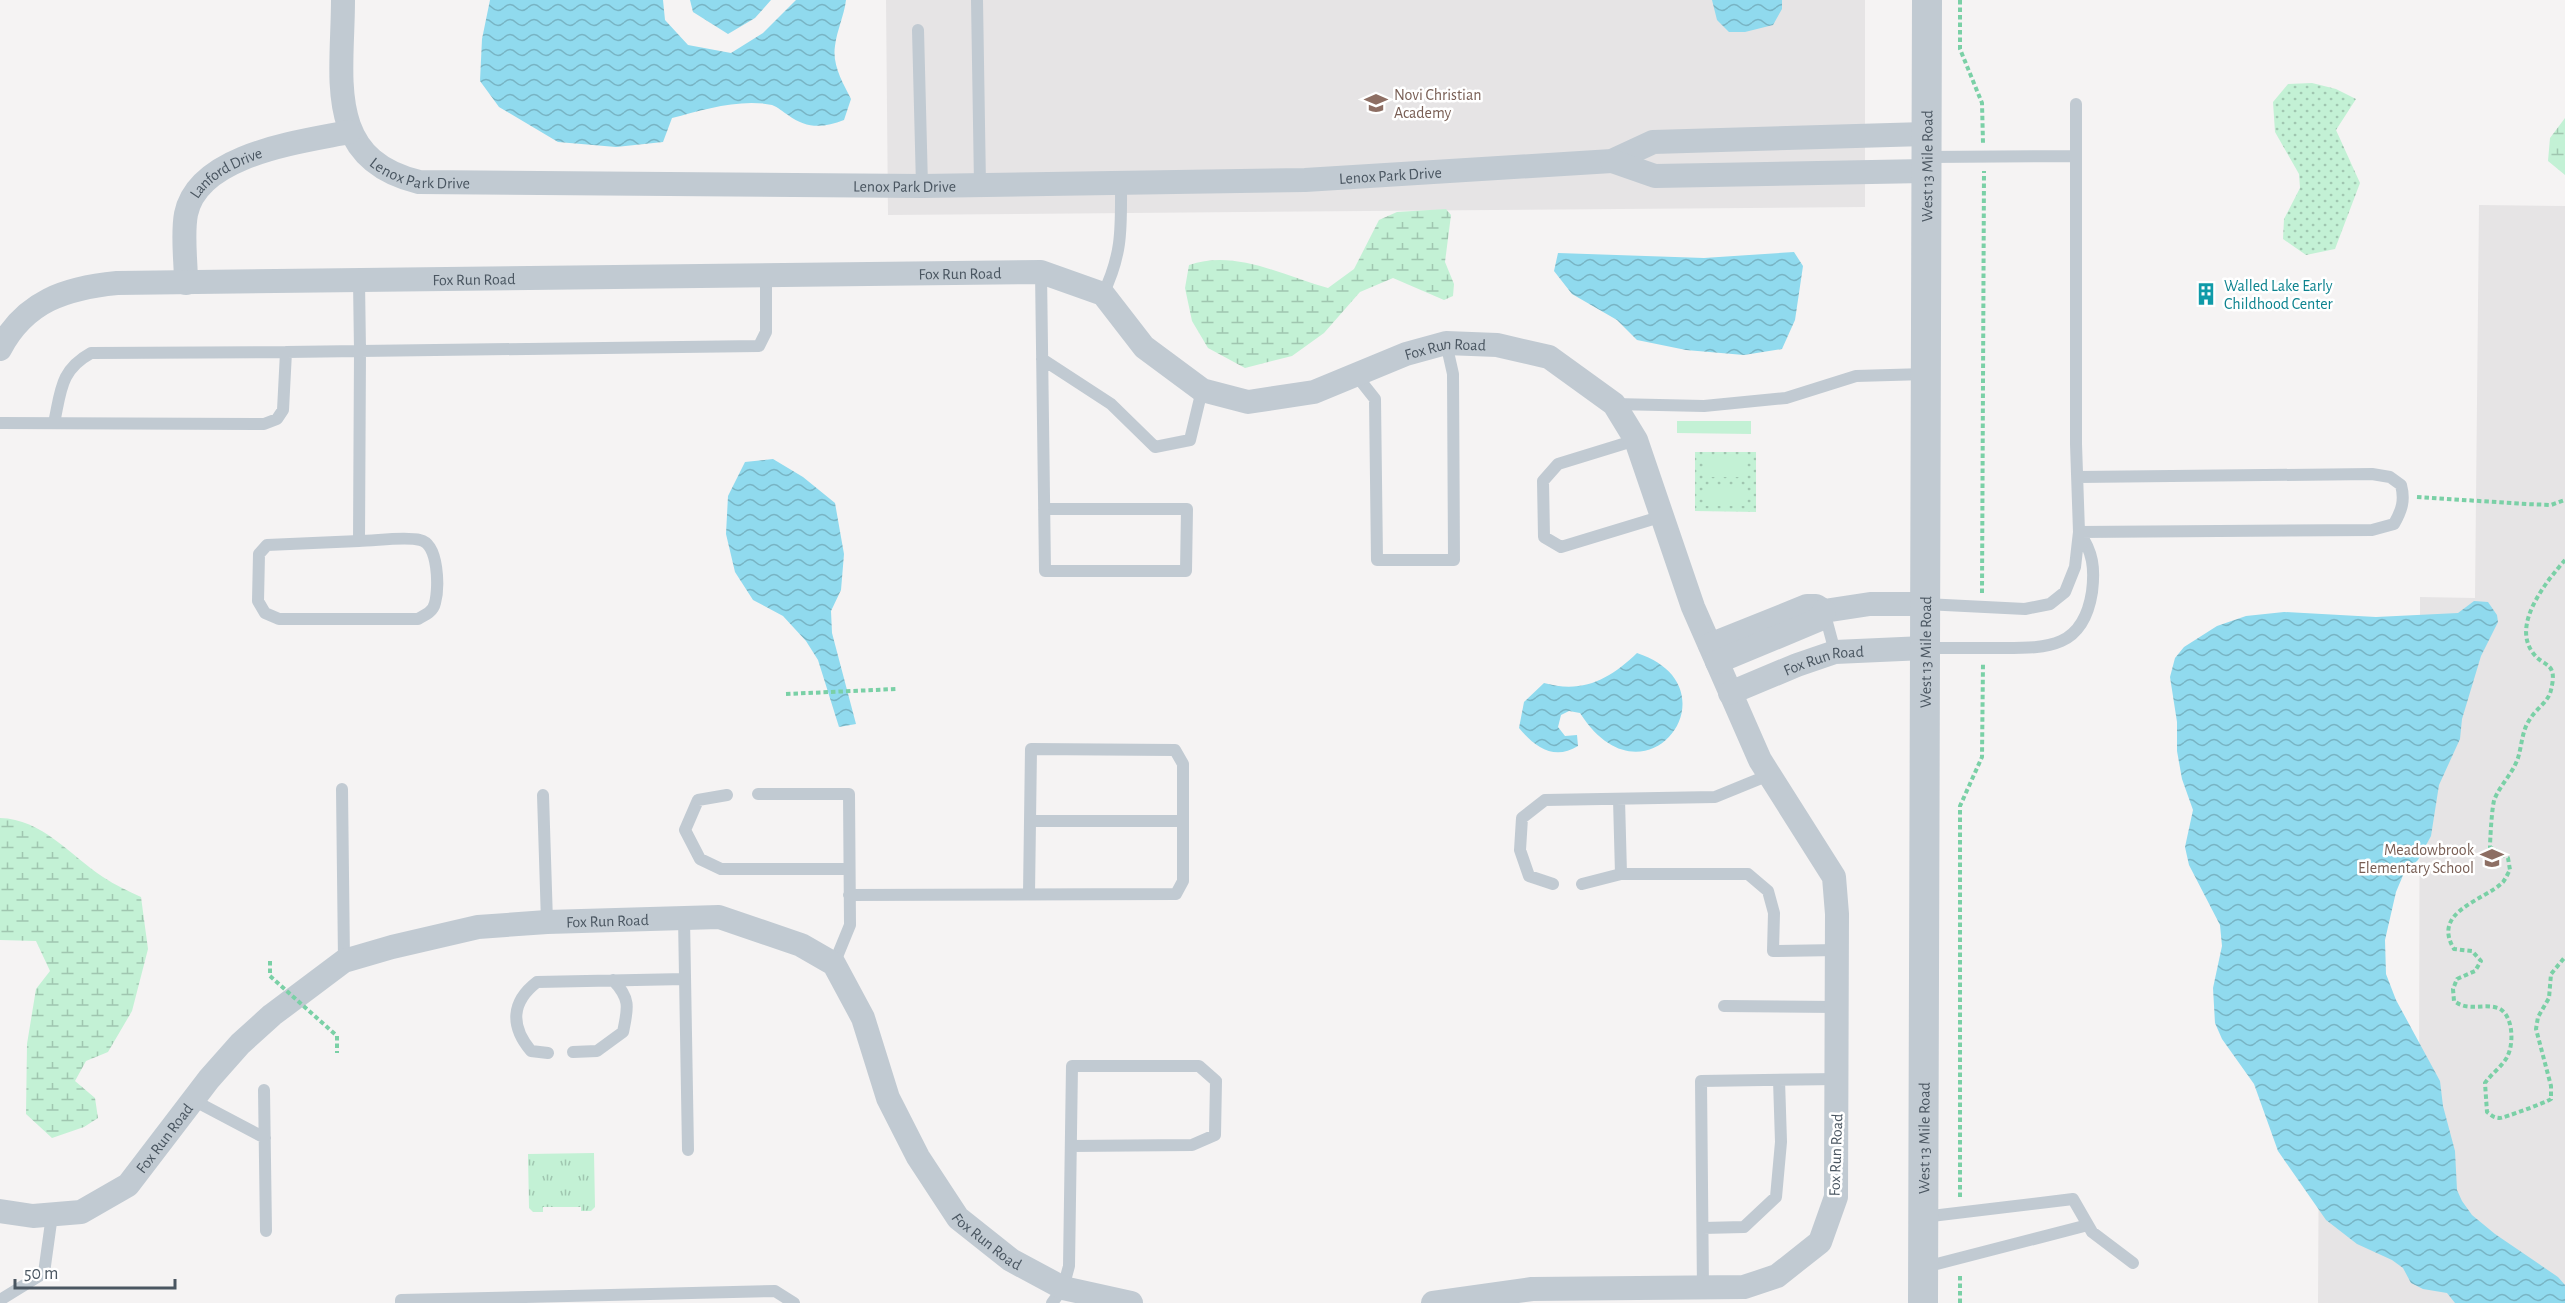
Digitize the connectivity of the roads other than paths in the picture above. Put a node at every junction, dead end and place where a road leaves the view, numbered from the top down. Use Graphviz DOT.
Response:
graph roads {
  1 [pos="343,0"];
  2 [pos="977,0"];
  3 [pos="1927,0"];
  4 [pos="918,30"];
  5 [pos="2076,104"];
  6 [pos="349,132"];
  7 [pos="1789,139"];
  8 [pos="1925,154"];
  9 [pos="2074,156"];
  10 [pos="1612,161"];
  11 [pos="1789,174"];
  12 [pos="1121,183"];
  13 [pos="980,185"];
  14 [pos="922,186"];
  15 [pos="1041,272"];
  16 [pos="766,276"];
  17 [pos="360,281"];
  18 [pos="186,283"];
  19 [pos="1103,294"];
  20 [pos="1446,343"];
  21 [pos="0,349"];
  22 [pos="360,351"];
  23 [pos="286,352"];
  24 [pos="1042,359"];
  25 [pos="1925,374"];
  26 [pos="1356,375"];
  27 [pos="1202,390"];
  28 [pos="1614,404"];
  29 [pos="0,423"];
  30 [pos="54,423"];
  31 [pos="1636,440"];
  32 [pos="2078,477"];
  33 [pos="1044,509"];
  34 [pos="1662,516"];
  35 [pos="2079,532"];
  36 [pos="359,541"];
  37 [pos="1924,604"];
  38 [pos="1824,611"];
  39 [pos="1924,648"];
  40 [pos="1835,652"];
  41 [pos="1713,654"];
  42 [pos="1730,693"];
  43 [pos="1769,775"];
  44 [pos="342,789"];
  45 [pos="758,794"];
  46 [pos="543,795"];
  47 [pos="727,795"];
  48 [pos="1619,799"];
  49 [pos="1031,821"];
  50 [pos="1183,821"];
  51 [pos="849,869"];
  52 [pos="1622,874"];
  53 [pos="1553,884"];
  54 [pos="1582,884"];
  55 [pos="1029,894"];
  56 [pos="849,895"];
  57 [pos="684,918"];
  58 [pos="547,922"];
  59 [pos="1837,950"];
  60 [pos="344,962"];
  61 [pos="834,964"];
  62 [pos="685,979"];
  63 [pos="613,980"];
  64 [pos="1724,1006"];
  65 [pos="1837,1007"];
  66 [pos="573,1052"];
  67 [pos="548,1053"];
  68 [pos="1837,1079"];
  69 [pos="1779,1080"];
  70 [pos="264,1090"];
  71 [pos="193,1100"];
  72 [pos="265,1138"];
  73 [pos="1071,1146"];
  74 [pos="688,1150"];
  75 [pos="0,1211"];
  76 [pos="52,1215"];
  77 [pos="1923,1217"];
  78 [pos="2088,1225"];
  79 [pos="1703,1228"];
  80 [pos="266,1231"];
  81 [pos="2133,1263"];
  82 [pos="1923,1267"];
  83 [pos="1702,1290"];
  84 [pos="1058,1296"];
  85 [pos="0,1299"];
  86 [pos="401,1303"];
  87 [pos="794,1303"];
  88 [pos="1131,1303"];
  89 [pos="1434,1303"];
  90 [pos="1923,1303"];
  1 -- 6 [label="street, Lenox Park Drive"];
  2 -- 13 [label="lane"];
  3 -- 8 [label="street, West 13 Mile Road"];
  4 -- 14 [label="lane"];
  5 -- 9 [label="lane"];
  6 -- 14 [label="street, Lenox Park Drive"];
  6 -- 18 [label="street, Lanford Drive"];
  7 -- 8 [label="street, Lenox Park Drive"];
  7 -- 10 [label="street, Lenox Park Drive"];
  7 -- 11 [label="street"];
  8 -- 9 [label="lane"];
  8 -- 11 [label="street, Lenox Park Drive"];
  8 -- 25 [label="street, West 13 Mile Road"];
  9 -- 32 [label="lane"];
  10 -- 11 [label="street, Lenox Park Drive"];
  10 -- 12 [label="street, Lenox Park Drive"];
  12 -- 13 [label="street, Lenox Park Drive"];
  12 -- 19 [label="lane"];
  13 -- 14 [label="street, Lenox Park Drive"];
  15 -- 16 [label="street, Fox Run Road"];
  15 -- 19 [label="street, Fox Run Road"];
  15 -- 24 [label="lane"];
  16 -- 17 [label="street, Fox Run Road"];
  16 -- 22 [label="lane"];
  17 -- 18 [label="street, Fox Run Road"];
  17 -- 22 [label="lane"];
  18 -- 21 [label="street, Fox Run Road"];
  19 -- 27 [label="street, Fox Run Road"];
  20 -- 26 [label="street, Fox Run Road"];
  20 -- 26 [label="lane"];
  20 -- 28 [label="street, Fox Run Road"];
  22 -- 23 [label="lane"];
  22 -- 36 [label="lane"];
  23 -- 30 [label="lane"];
  23 -- 30 [label="lane"];
  24 -- 27 [label="lane"];
  24 -- 33 [label="lane"];
  25 -- 28 [label="lane"];
  25 -- 37 [label="street, West 13 Mile Road"];
  26 -- 27 [label="street, Fox Run Road"];
  28 -- 31 [label="street, Fox Run Road"];
  29 -- 30 [label="lane"];
  31 -- 34 [label="street, Fox Run Road"];
  31 -- 34 [label="lane"];
  32 -- 35 [label="lane"];
  32 -- 35 [label="lane"];
  33 -- 33 [label="lane"];
  34 -- 41 [label="street, Fox Run Road"];
  35 -- 37 [label="lane"];
  35 -- 39 [label="lane"];
  36 -- 36 [label="lane"];
  37 -- 38 [label="street"];
  37 -- 39 [label="street, West 13 Mile Road"];
  38 -- 40 [label="lane"];
  38 -- 41 [label="street"];
  39 -- 40 [label="street, Fox Run Road"];
  39 -- 77 [label="street, West 13 Mile Road"];
  40 -- 42 [label="street, Fox Run Road"];
  41 -- 42 [label="street, Fox Run Road"];
  42 -- 43 [label="street, Fox Run Road"];
  43 -- 48 [label="lane"];
  43 -- 59 [label="street, Fox Run Road"];
  44 -- 60 [label="lane"];
  45 -- 51 [label="lane"];
  46 -- 58 [label="lane"];
  47 -- 51 [label="lane"];
  48 -- 52 [label="lane"];
  48 -- 53 [label="lane"];
  49 -- 50 [label="lane"];
  49 -- 50 [label="lane"];
  49 -- 55 [label="lane"];
  50 -- 55 [label="lane"];
  51 -- 56 [label="lane"];
  52 -- 54 [label="lane"];
  52 -- 59 [label="lane"];
  55 -- 56 [label="lane"];
  56 -- 61 [label="lane"];
  57 -- 58 [label="street, Fox Run Road"];
  57 -- 61 [label="street, Fox Run Road"];
  57 -- 62 [label="lane"];
  58 -- 60 [label="street, Fox Run Road"];
  59 -- 65 [label="street, Fox Run Road"];
  60 -- 71 [label="street, Fox Run Road"];
  61 -- 84 [label="street, Fox Run Road"];
  62 -- 63 [label="lane"];
  62 -- 74 [label="lane"];
  63 -- 66 [label="lane"];
  63 -- 67 [label="lane"];
  64 -- 65 [label="lane"];
  65 -- 68 [label="street, Fox Run Road"];
  68 -- 69 [label="lane"];
  68 -- 83 [label="street, Fox Run Road"];
  69 -- 79 [label="lane"];
  69 -- 79 [label="lane"];
  70 -- 72 [label="lane"];
  71 -- 72 [label="lane"];
  71 -- 76 [label="street, Fox Run Road"];
  72 -- 80 [label="lane"];
  73 -- 73 [label="lane"];
  73 -- 84 [label="lane"];
  75 -- 76 [label="street, Fox Run Road"];
  76 -- 85 [label="lane"];
  77 -- 78 [label="lane"];
  77 -- 82 [label="street, West 13 Mile Road"];
  78 -- 81 [label="lane"];
  78 -- 82 [label="lane"];
  79 -- 83 [label="lane"];
  82 -- 90 [label="street, West 13 Mile Road"];
  83 -- 89 [label="street, Fox Run Road"];
  84 -- 88 [label="street, Fox Run Road"];
  86 -- 87 [label="lane"];
}
